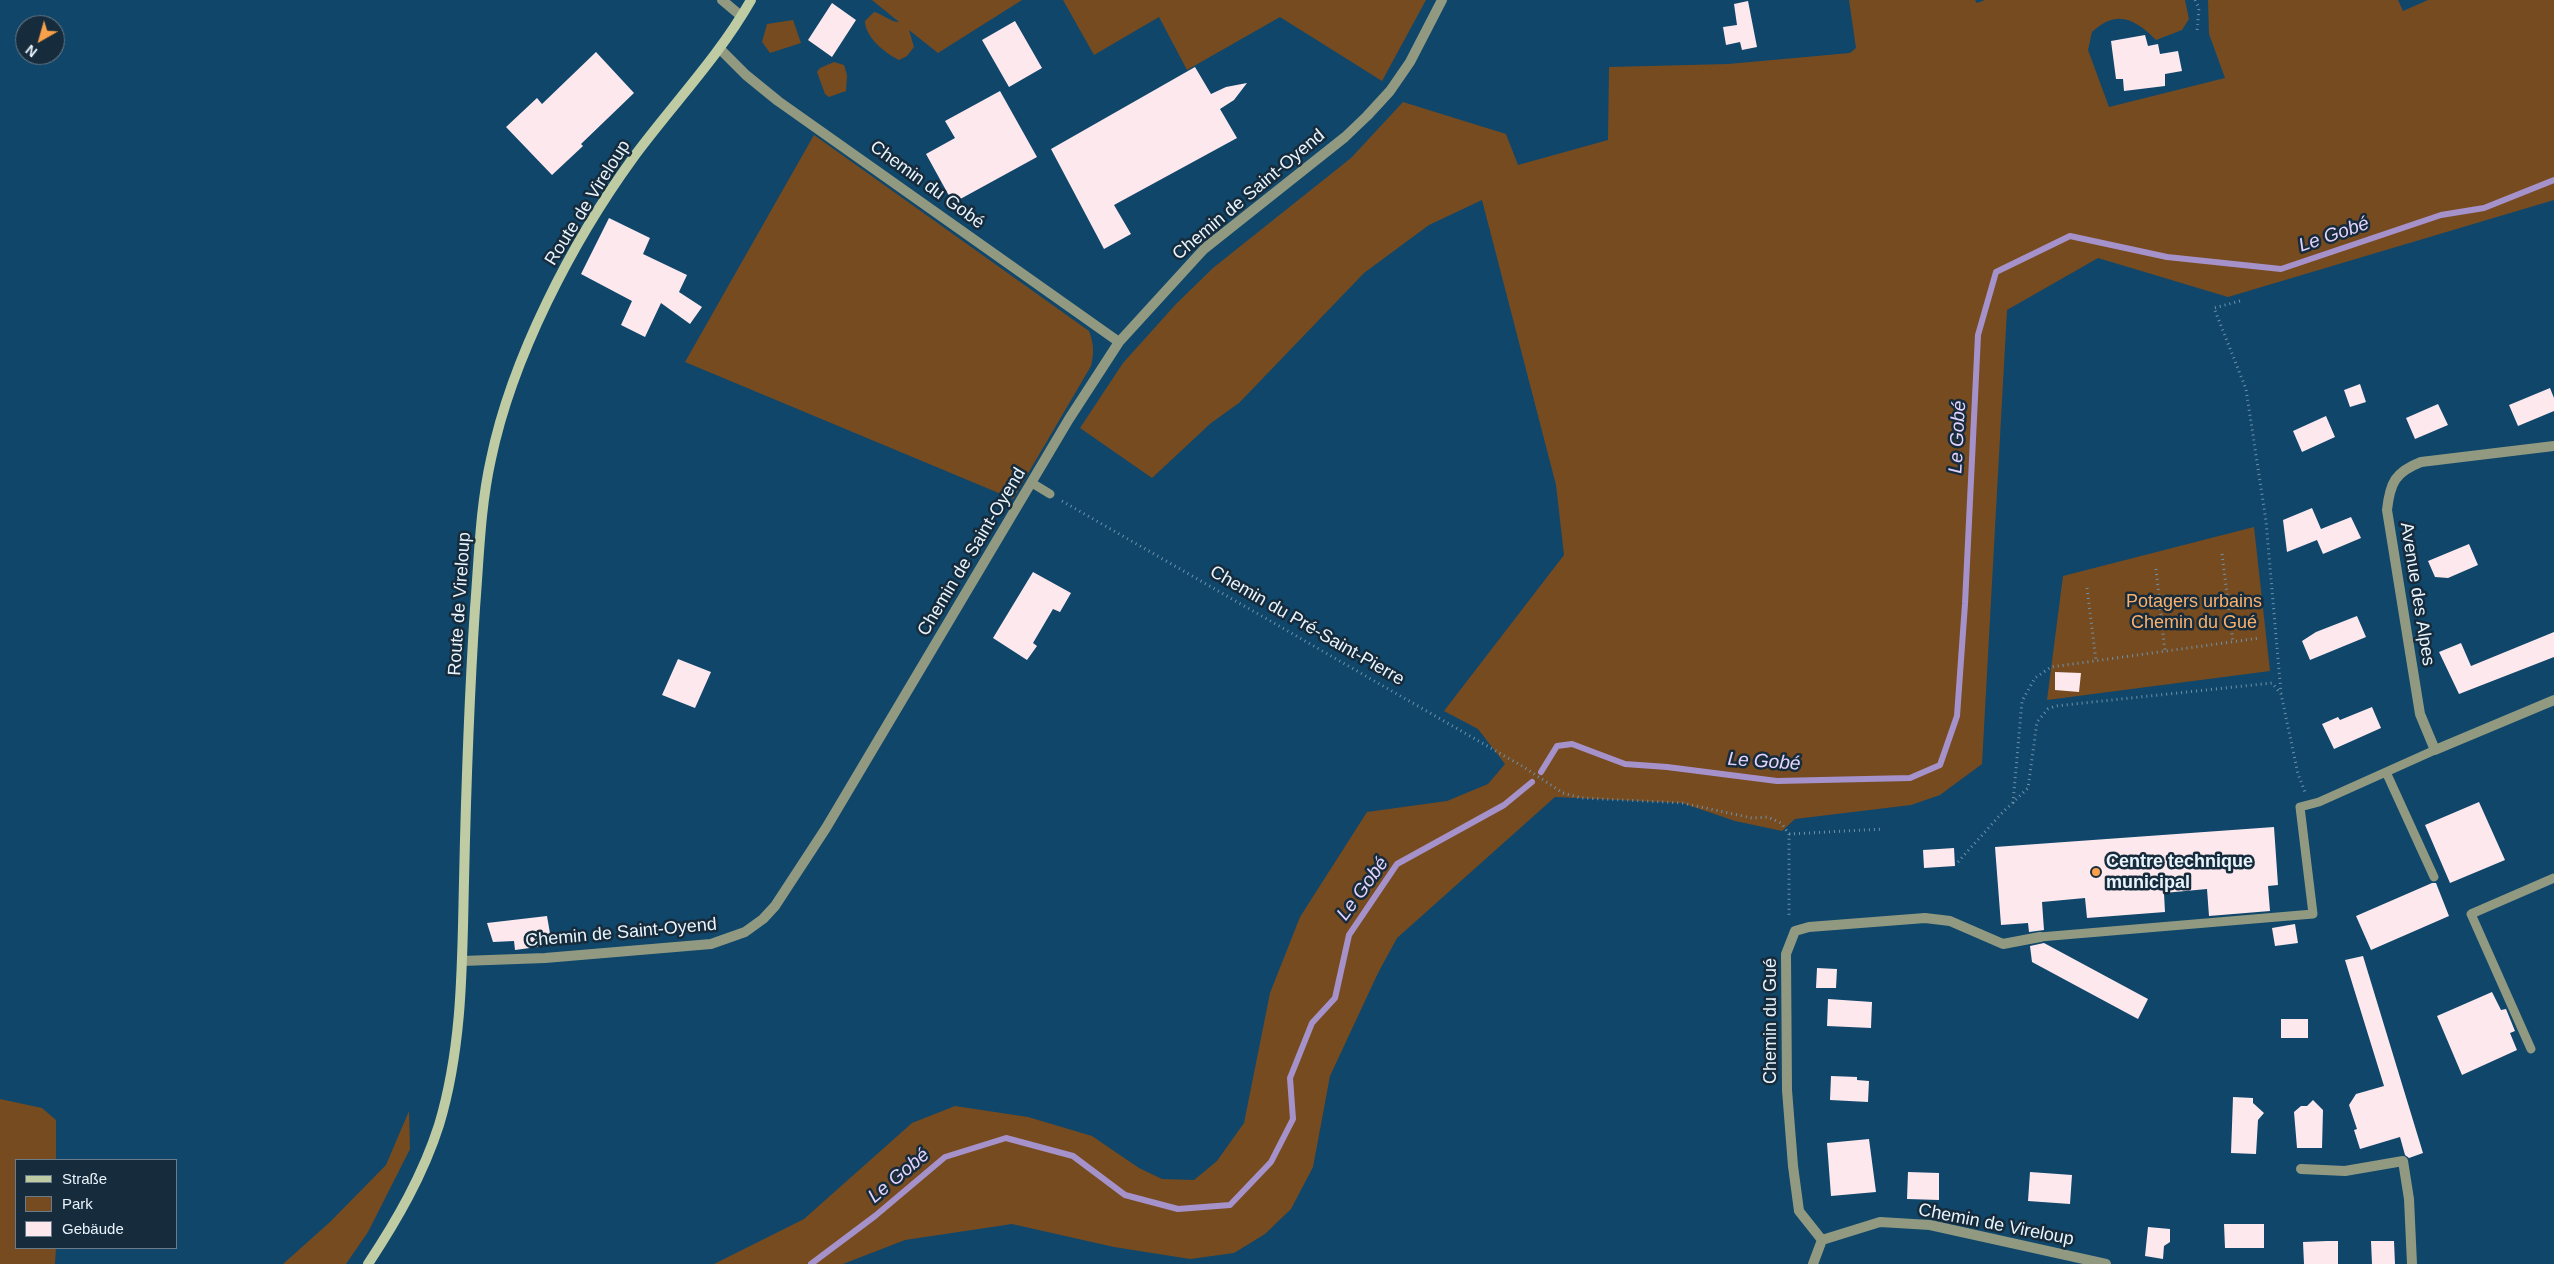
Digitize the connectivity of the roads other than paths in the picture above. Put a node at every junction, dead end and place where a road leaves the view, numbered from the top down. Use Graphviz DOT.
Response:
graph roads {
  1 [pos="722,0"];
  2 [pos="751,0"];
  3 [pos="1442,0"];
  4 [pos="741,16"];
  5 [pos="720,49"];
  6 [pos="1119,342"];
  7 [pos="2554,446"];
  8 [pos="1032,483"];
  9 [pos="1050,494"];
  10 [pos="2554,700"];
  11 [pos="2435,750"];
  12 [pos="2386,772"];
  13 [pos="2434,878"];
  14 [pos="2554,878"];
  15 [pos="2040,937"];
  16 [pos="462,961"];
  17 [pos="2531,1049"];
  18 [pos="2301,1169"];
  19 [pos="1822,1240"];
  20 [pos="368,1264"];
  21 [pos="1813,1264"];
  22 [pos="2106,1264"];
  23 [pos="2412,1264"];
  1 -- 4 [label="street"];
  2 -- 4 [label="main road, Route de Vireloup"];
  3 -- 6 [label="street, Chemin de Saint-Oyend"];
  4 -- 5 [label="main road, Route de Vireloup"];
  5 -- 6 [label="street, Chemin du Gobé"];
  5 -- 16 [label="main road, Route de Vireloup"];
  6 -- 8 [label="street, Chemin de Saint-Oyend"];
  7 -- 11 [label="street, Avenue des Alpes"];
  8 -- 9 [label="lane"];
  8 -- 16 [label="street, Chemin de Saint-Oyend"];
  10 -- 11 [label="street"];
  11 -- 12 [label="lane"];
  12 -- 13 [label="lane"];
  12 -- 15 [label="lane"];
  14 -- 17 [label="lane"];
  15 -- 19 [label="street, Chemin du Gué"];
  16 -- 20 [label="main road, Route de Vireloup"];
  18 -- 23 [label="street"];
  19 -- 21 [label="street"];
  19 -- 22 [label="street, Chemin de Vireloup"];
}
